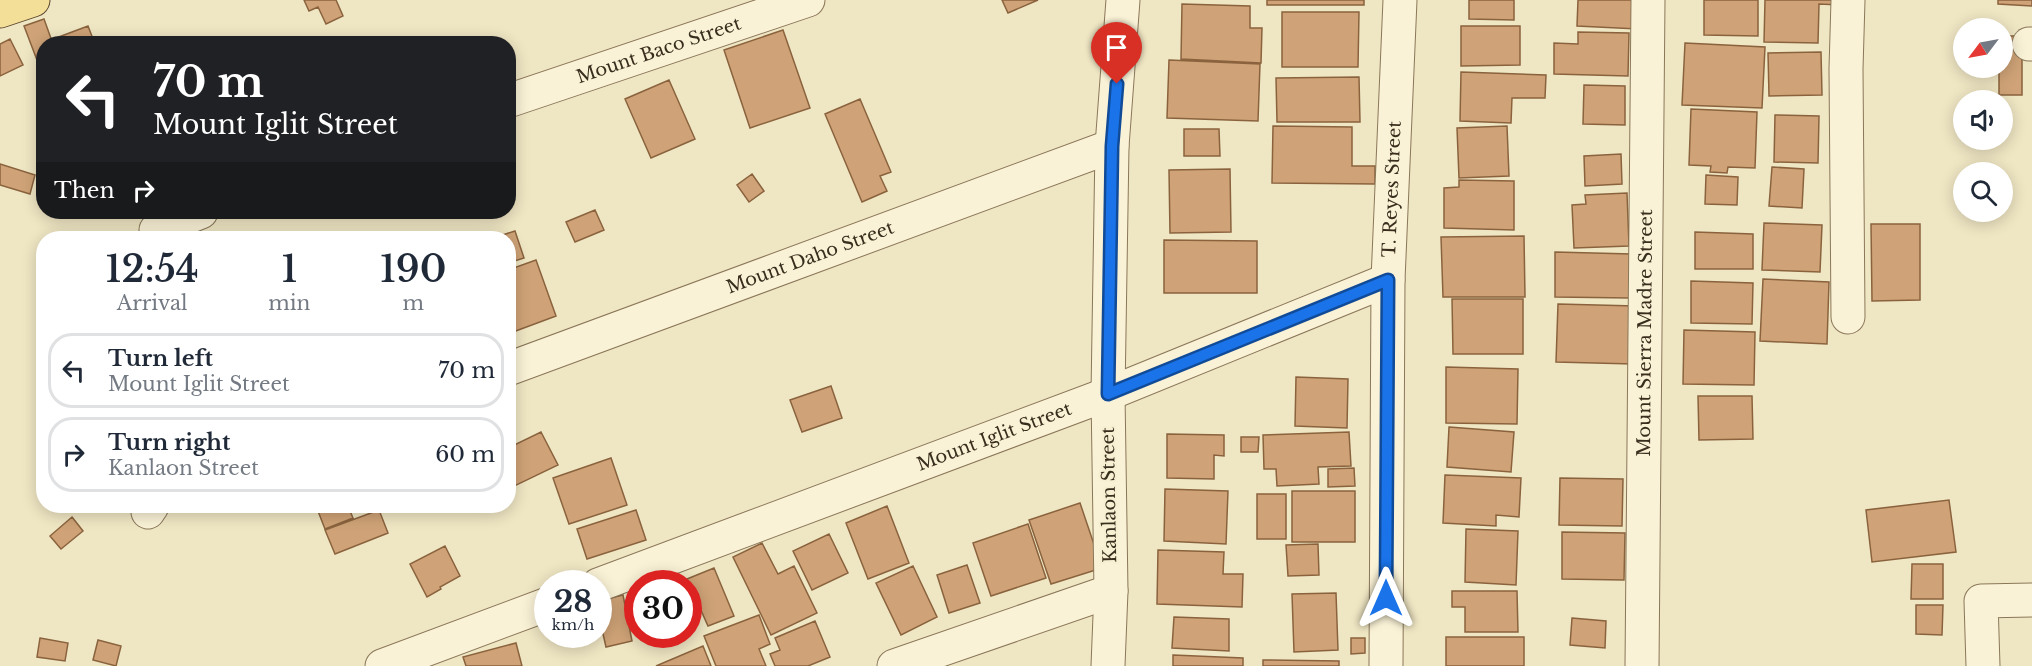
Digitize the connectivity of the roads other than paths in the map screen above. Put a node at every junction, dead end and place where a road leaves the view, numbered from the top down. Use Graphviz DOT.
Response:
graph roads {
  1 [pos="33,0"];
  2 [pos="808,0"];
  3 [pos="1123,0"];
  4 [pos="1400,0"];
  5 [pos="1648,0"];
  6 [pos="1848,0"];
  7 [pos="0,11"];
  8 [pos="516,98"];
  9 [pos="1112,146"];
  10 [pos="184,219"];
  11 [pos="156,230"];
  12 [pos="1388,280"];
  13 [pos="1848,317"];
  14 [pos="516,366"];
  15 [pos="1108,394"];
  16 [pos="612,580"];
  17 [pos="1111,591"];
  18 [pos="2032,600"];
  19 [pos="534,609"];
  20 [pos="382,666"];
  21 [pos="894,666"];
  22 [pos="1108,666"];
  23 [pos="1386,666"];
  24 [pos="1642,666"];
  25 [pos="1983,666"];
  1 -- 7 [label="main road"];
  2 -- 8 [label="street, Mount Baco Street"];
  3 -- 9 [label="street, Kanlaon Street"];
  4 -- 12 [label="street, T. Reyes Street"];
  5 -- 24 [label="street, Mount Sierra Madre Street"];
  6 -- 13 [label="street"];
  9 -- 14 [label="street, Mount Daho Street"];
  9 -- 15 [label="street, Kanlaon Street"];
  10 -- 11 [label="street"];
  12 -- 15 [label="street, Mount Iglit Street"];
  12 -- 23 [label="street, T. Reyes Street"];
  15 -- 16 [label="street, Mount Iglit Street"];
  15 -- 17 [label="street, Kanlaon Street"];
  17 -- 21 [label="street"];
  17 -- 22 [label="street, Kanlaon Street"];
  18 -- 25 [label="street"];
  19 -- 20 [label="street"];
}
